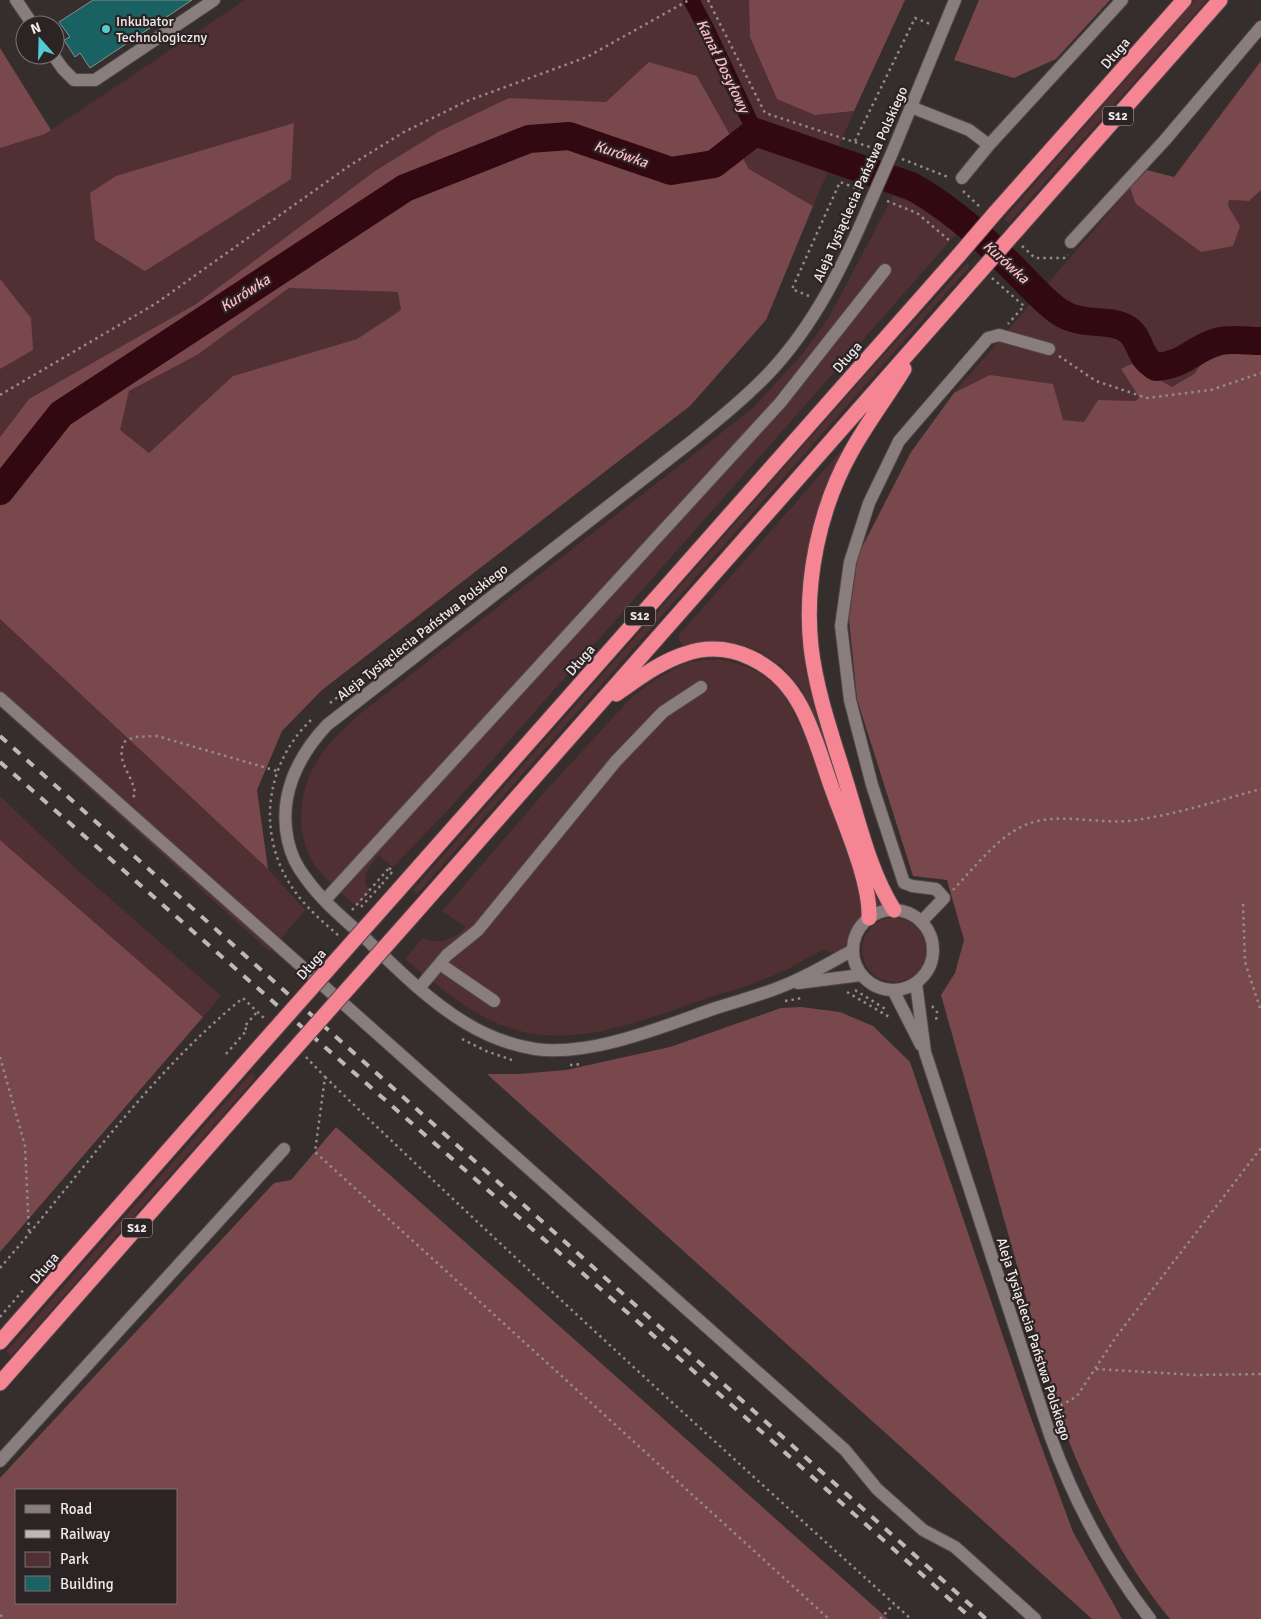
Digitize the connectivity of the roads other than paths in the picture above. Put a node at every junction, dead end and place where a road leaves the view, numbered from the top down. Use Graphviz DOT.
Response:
graph roads {
  1 [pos="16,0"];
  2 [pos="214,0"];
  3 [pos="955,0"];
  4 [pos="1122,0"];
  5 [pos="1184,0"];
  6 [pos="1220,0"];
  7 [pos="26,15"];
  8 [pos="1261,27"];
  9 [pos="60,65"];
  10 [pos="911,107"];
  11 [pos="988,145"];
  12 [pos="959,183"];
  13 [pos="1071,247"];
  14 [pos="885,270"];
  15 [pos="921,339"];
  16 [pos="1049,349"];
  17 [pos="701,687"];
  18 [pos="0,698"];
  19 [pos="596,708"];
  20 [pos="325,900"];
  21 [pos="894,910"];
  22 [pos="869,918"];
  23 [pos="921,922"];
  24 [pos="852,950"];
  25 [pos="440,964"];
  26 [pos="861,975"];
  27 [pos="916,983"];
  28 [pos="785,985"];
  29 [pos="420,987"];
  30 [pos="893,990"];
  31 [pos="494,1001"];
  32 [pos="925,1052"];
  33 [pos="284,1149"];
  34 [pos="0,1342"];
  35 [pos="0,1383"];
  36 [pos="0,1461"];
  37 [pos="1035,1619"];
  38 [pos="1150,1619"];
  1 -- 7 [label="street"];
  2 -- 9 [label="street"];
  3 -- 10 [label="street, Aleja Tysiąclecia Państwa Polskiego"];
  4 -- 11 [label="street"];
  5 -- 34 [label="highway, Długa / S12, bridge"];
  6 -- 15 [label="highway, S12, bridge"];
  8 -- 13 [label="street"];
  10 -- 11 [label="street"];
  10 -- 20 [label="street, Aleja Tysiąclecia Państwa Polskiego, bridge"];
  11 -- 12 [label="street"];
  14 -- 20 [label="street"];
  15 -- 19 [label="highway, S12"];
  15 -- 21 [label="highway"];
  16 -- 23 [label="street"];
  17 -- 25 [label="street"];
  18 -- 37 [label="street"];
  19 -- 22 [label="highway"];
  19 -- 35 [label="highway, S12, bridge"];
  20 -- 29 [label="street, Aleja Tysiąclecia Państwa Polskiego"];
  21 -- 22 [label="street"];
  21 -- 23 [label="street"];
  22 -- 24 [label="street"];
  23 -- 27 [label="street"];
  24 -- 26 [label="street"];
  24 -- 28 [label="street, Aleja Tysiąclecia Państwa Polskiego"];
  25 -- 29 [label="street"];
  25 -- 31 [label="street"];
  26 -- 28 [label="street, Aleja Tysiąclecia Państwa Polskiego"];
  26 -- 30 [label="street"];
  27 -- 30 [label="street"];
  27 -- 32 [label="street, Aleja Tysiąclecia Państwa Polskiego"];
  28 -- 29 [label="street, Aleja Tysiąclecia Państwa Polskiego"];
  30 -- 32 [label="street, Aleja Tysiąclecia Państwa Polskiego"];
  32 -- 38 [label="street, Aleja Tysiąclecia Państwa Polskiego"];
  33 -- 36 [label="street"];
}
